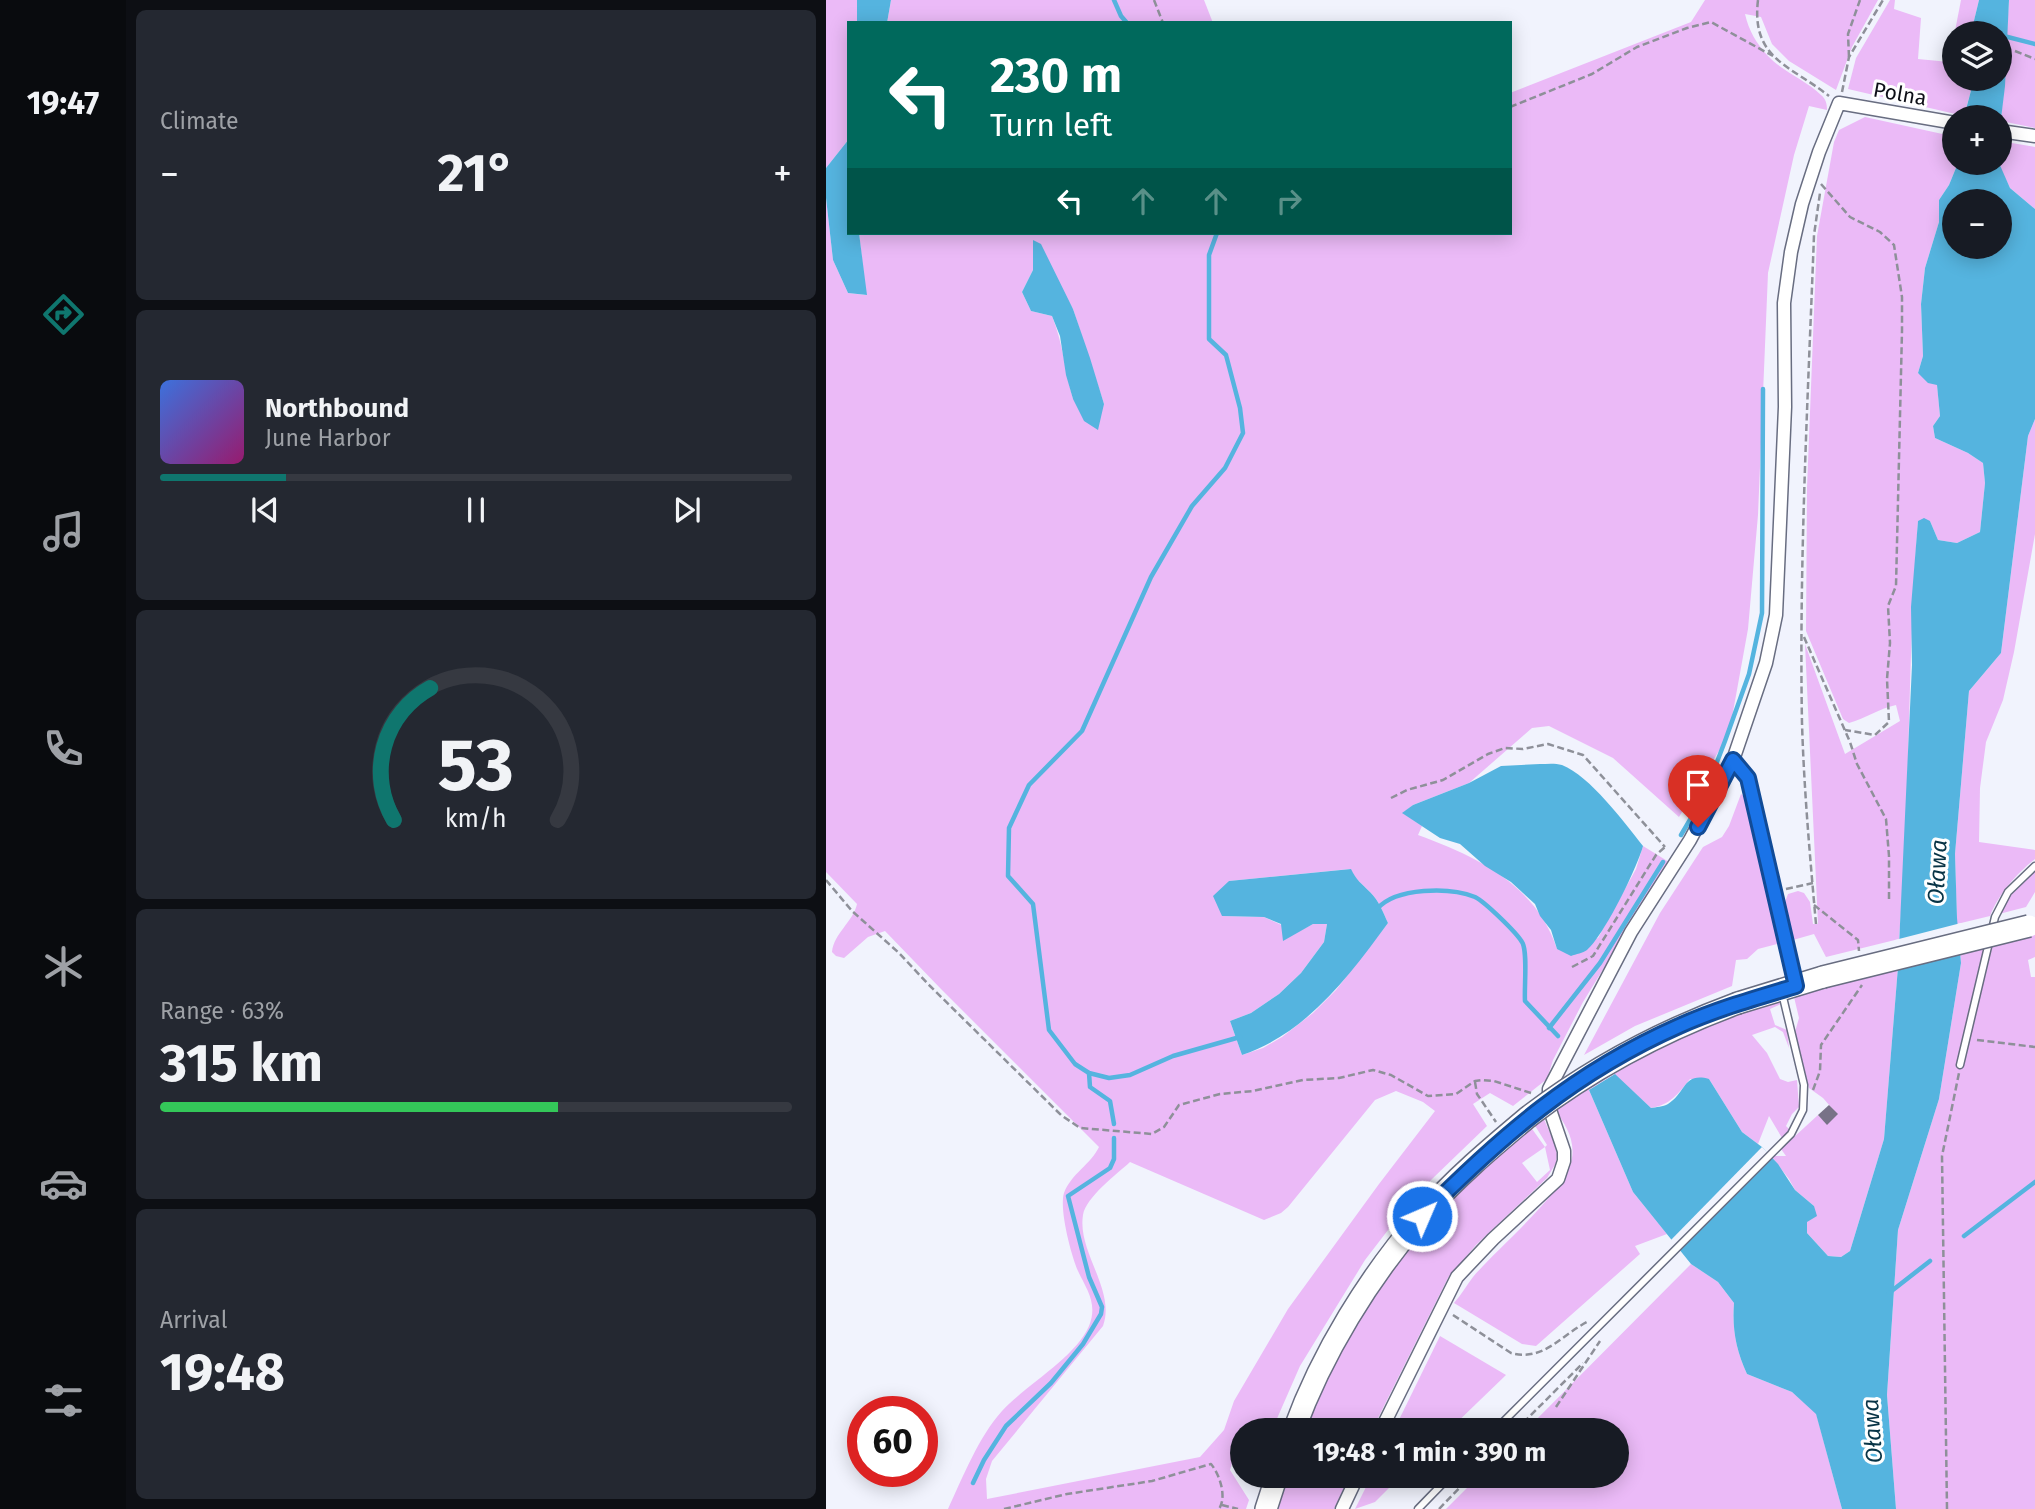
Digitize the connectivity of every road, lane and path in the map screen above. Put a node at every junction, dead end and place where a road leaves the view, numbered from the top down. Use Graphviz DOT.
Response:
graph roads {
  1 [pos="1154,0"];
  2 [pos="1758,0"];
  3 [pos="1860,0"];
  4 [pos="1883,0"];
  5 [pos="1162,21"];
  6 [pos="2015,51"];
  7 [pos="1773,56"];
  8 [pos="1849,57"];
  9 [pos="2035,59"];
  10 [pos="1839,103"];
  11 [pos="1512,106"];
  12 [pos="1942,121"];
  13 [pos="2012,132"];
  14 [pos="2035,136"];
  15 [pos="1818,152"];
  16 [pos="1821,183"];
  17 [pos="1803,634"];
  18 [pos="1845,730"];
  19 [pos="1733,760"];
  20 [pos="1391,798"];
  21 [pos="1665,847"];
  22 [pos="1656,855"];
  23 [pos="2035,866"];
  24 [pos="826,880"];
  25 [pos="1813,883"];
  26 [pos="1773,891"];
  27 [pos="1889,900"];
  28 [pos="1814,905"];
  29 [pos="1816,924"];
  30 [pos="2032,925"];
  31 [pos="1859,952"];
  32 [pos="1572,967"];
  33 [pos="1861,975"];
  34 [pos="1788,988"];
  35 [pos="1966,1039"];
  36 [pos="2035,1047"];
  37 [pos="1961,1065"];
  38 [pos="1475,1081"];
  39 [pos="1548,1099"];
  40 [pos="1803,1101"];
  41 [pos="1497,1125"];
  42 [pos="1441,1307"];
  43 [pos="1603,1319"];
  44 [pos="1588,1359"];
  45 [pos="1556,1407"];
  46 [pos="1299,1418"];
  47 [pos="1387,1418"];
  48 [pos="1507,1418"];
  49 [pos="1528,1418"];
  50 [pos="1352,1488"];
  51 [pos="1438,1488"];
  52 [pos="1459,1488"];
  53 [pos="1222,1504"];
  54 [pos="1004,1509"];
  55 [pos="1219,1509"];
  56 [pos="1238,1509"];
  57 [pos="1342,1509"];
  58 [pos="1418,1509"];
  59 [pos="1439,1509"];
  60 [pos="1947,1509"];
  1 -- 5 [label="path"];
  2 -- 7 [label="path"];
  3 -- 8 [label="path"];
  4 -- 8 [label="path"];
  6 -- 9 [label="path"];
  7 -- 10 [label="path"];
  7 -- 11 [label="path"];
  8 -- 10 [label="path"];
  10 -- 12 [label="street, Polna"];
  10 -- 15 [label="street"];
  13 -- 14 [label="street"];
  15 -- 16 [label="path"];
  15 -- 19 [label="street"];
  16 -- 17 [label="path"];
  16 -- 18 [label="path"];
  17 -- 18 [label="path"];
  17 -- 25 [label="path"];
  18 -- 27 [label="path"];
  19 -- 26 [label="street"];
  19 -- 39 [label="street"];
  20 -- 21 [label="path"];
  22 -- 32 [label="path"];
  23 -- 35 [label="lane"];
  24 -- 38 [label="path"];
  25 -- 26 [label="path"];
  25 -- 28 [label="path"];
  26 -- 34 [label="street"];
  28 -- 29 [label="path"];
  28 -- 31 [label="path"];
  30 -- 34 [label="main road, bridge"];
  33 -- 40 [label="path"];
  34 -- 40 [label="lane"];
  34 -- 46 [label="main road, bridge"];
  35 -- 36 [label="path"];
  35 -- 37 [label="lane"];
  37 -- 60 [label="path"];
  38 -- 39 [label="path"];
  38 -- 41 [label="path"];
  39 -- 42 [label="street"];
  40 -- 43 [label="lane"];
  42 -- 43 [label="path"];
  42 -- 47 [label="street"];
  43 -- 44 [label="path"];
  43 -- 48 [label="lane"];
  44 -- 45 [label="path"];
  44 -- 49 [label="path"];
  50 -- 57 [label="street"];
  51 -- 58 [label="lane"];
  52 -- 59 [label="path"];
  53 -- 54 [label="path"];
  53 -- 55 [label="path"];
  53 -- 56 [label="path"];
}
